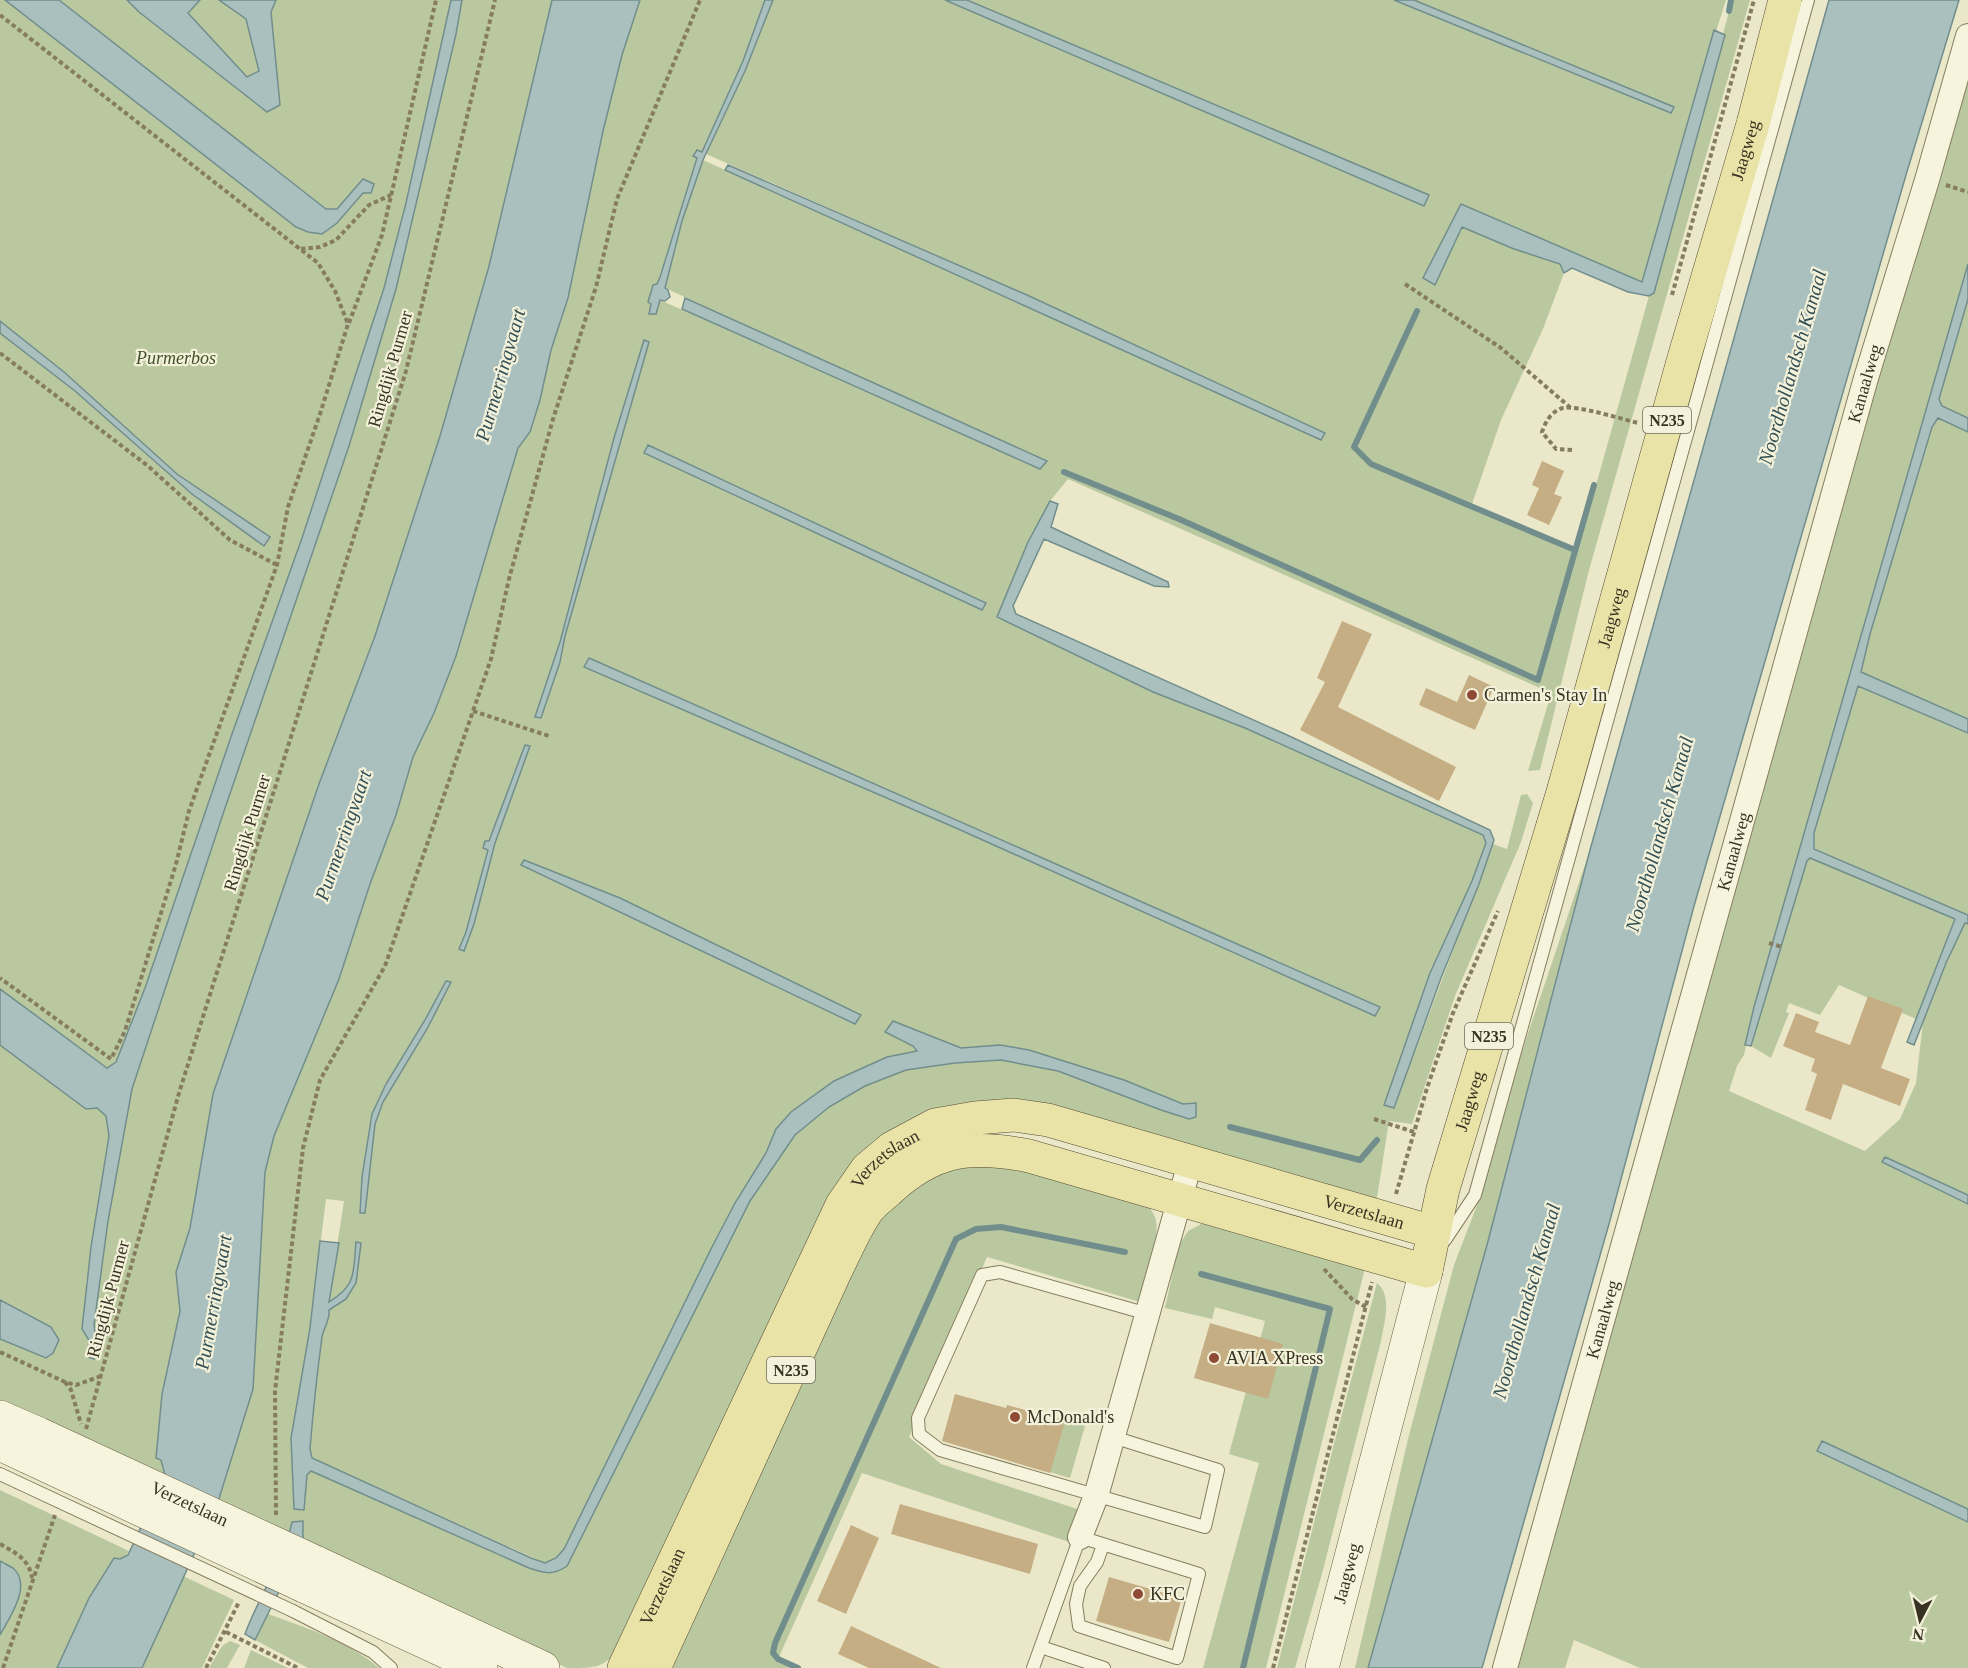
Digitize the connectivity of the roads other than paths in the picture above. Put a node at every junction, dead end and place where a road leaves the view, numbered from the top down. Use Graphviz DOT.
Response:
graph roads {
  1 [pos="1785,0"];
  2 [pos="1808,0"];
  3 [pos="1968,36"];
  4 [pos="1190,1163"];
  5 [pos="1181,1199"];
  6 [pos="1444,1228"];
  7 [pos="1426,1271"];
  8 [pos="1148,1314"];
  9 [pos="0,1416"];
  10 [pos="1113,1437"];
  11 [pos="15,1461"];
  12 [pos="1096,1496"];
  13 [pos="1080,1537"];
  14 [pos="1103,1545"];
  15 [pos="303,1589"];
  16 [pos="1041,1647"];
  17 [pos="391,1668"];
  18 [pos="444,1668"];
  19 [pos="481,1668"];
  20 [pos="543,1668"];
  21 [pos="624,1668"];
  22 [pos="654,1668"];
  23 [pos="1033,1668"];
  24 [pos="1104,1668"];
  25 [pos="1322,1668"];
  26 [pos="1504,1668"];
  1 -- 6 [label="main road, Jaagweg / N235"];
  2 -- 6 [label="lane, Jaagweg"];
  3 -- 26 [label="street, Kanaalweg"];
  4 -- 5 [label="street"];
  4 -- 6 [label="main road, Verzetslaan / N235"];
  4 -- 21 [label="main road, Verzetslaan / N235"];
  5 -- 7 [label="main road, Verzetslaan / N235"];
  5 -- 8 [label="street"];
  5 -- 22 [label="main road, Verzetslaan / N235"];
  6 -- 7 [label="main road, Jaagweg / N235"];
  7 -- 25 [label="main road, Jaagweg / N235"];
  8 -- 10 [label="street"];
  8 -- 12 [label="lane"];
  9 -- 11 [label="main road, Verzetslaan"];
  10 -- 12 [label="street"];
  10 -- 12 [label="lane"];
  11 -- 15 [label="main road, Verzetslaan, bridge"];
  11 -- 15 [label="lane, Verzetslaan, bridge"];
  12 -- 13 [label="street"];
  13 -- 14 [label="lane"];
  13 -- 16 [label="lane"];
  14 -- 14 [label="lane"];
  15 -- 17 [label="lane"];
  15 -- 18 [label="main road, Verzetslaan"];
  15 -- 19 [label="main road, Verzetslaan"];
  15 -- 20 [label="main road, Verzetslaan"];
  16 -- 23 [label="lane"];
  16 -- 24 [label="lane"];
}
